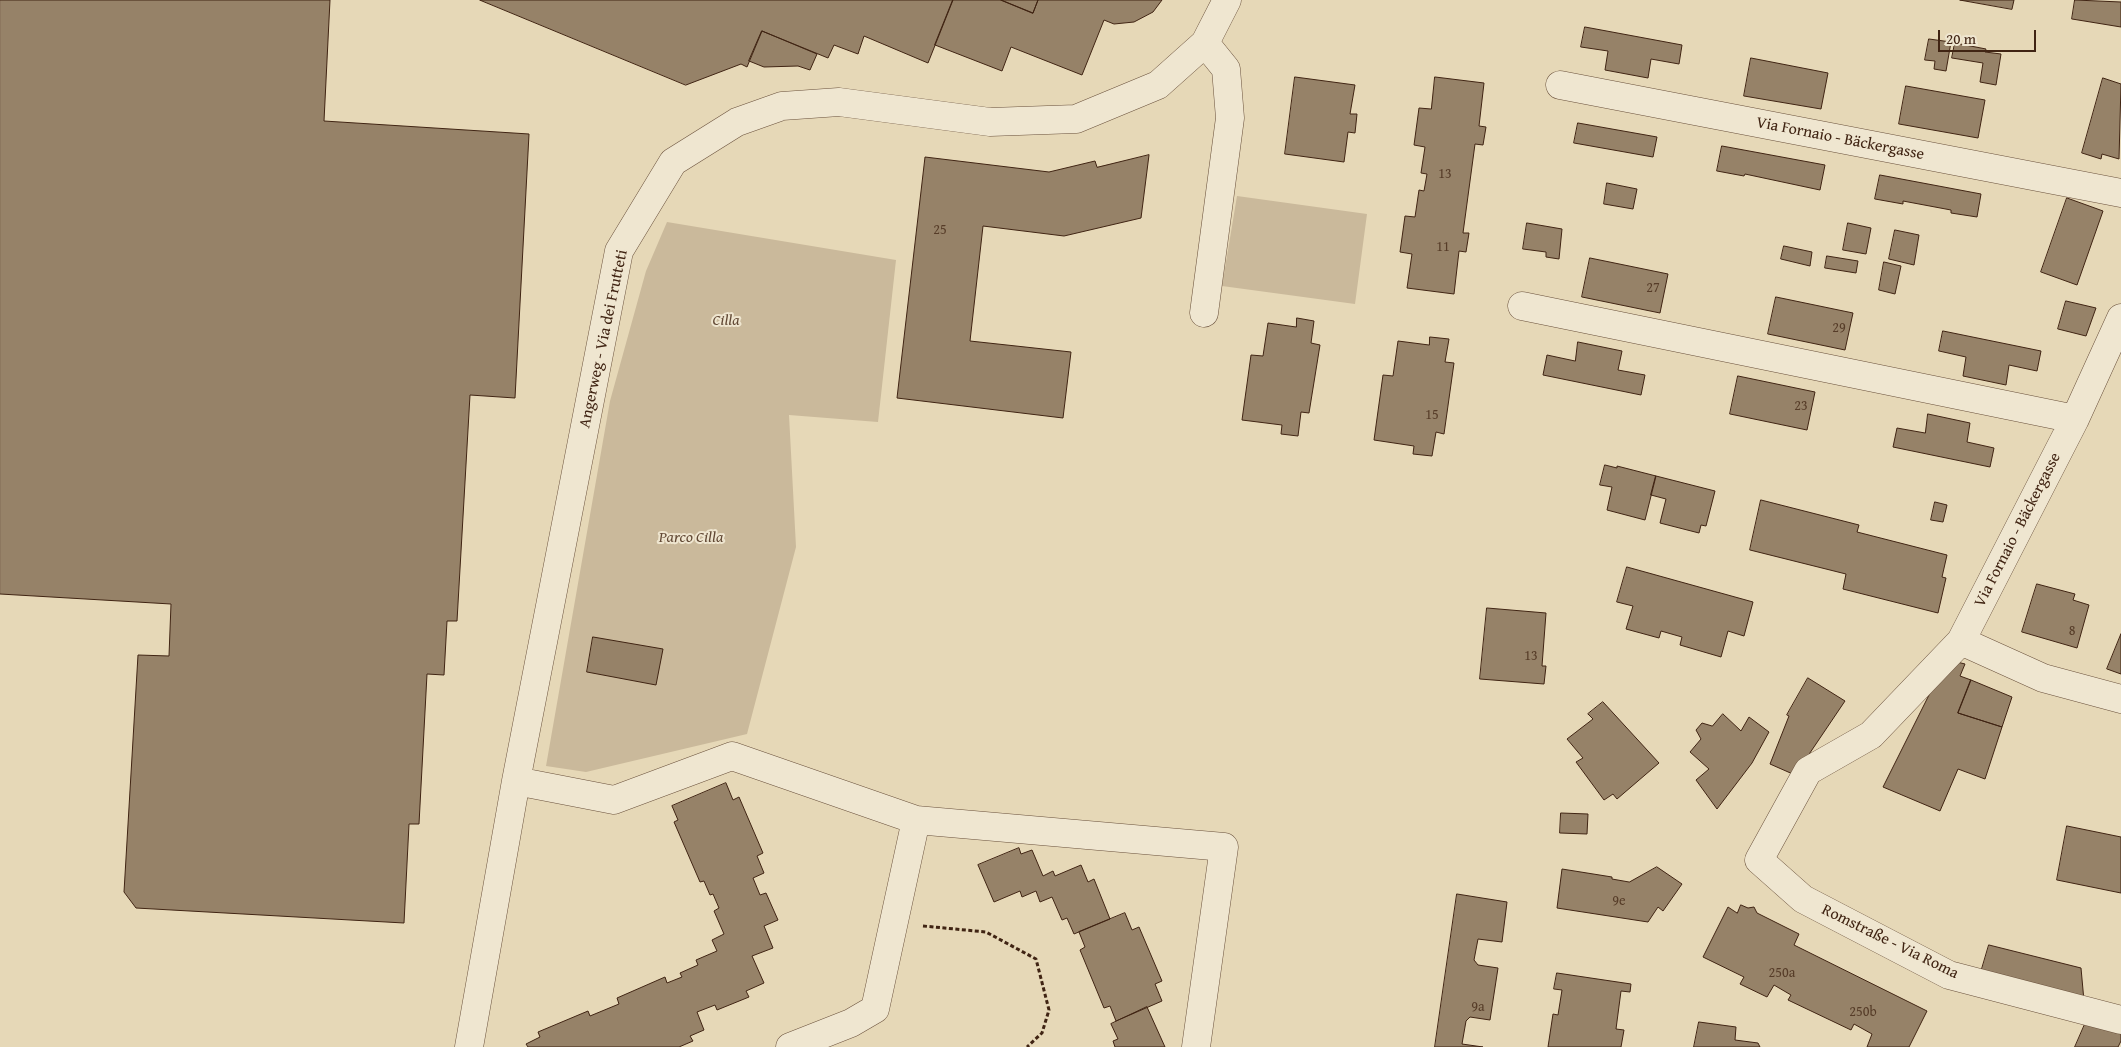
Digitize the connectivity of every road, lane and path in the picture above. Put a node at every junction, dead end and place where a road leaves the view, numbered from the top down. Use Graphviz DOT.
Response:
graph roads {
  1 [pos="1227,0"];
  2 [pos="1205,43"];
  3 [pos="1560,85"];
  4 [pos="2121,193"];
  5 [pos="1522,306"];
  6 [pos="1204,313"];
  7 [pos="2121,318"];
  8 [pos="2075,419"];
  9 [pos="1961,641"];
  10 [pos="2121,699"];
  11 [pos="516,781"];
  12 [pos="916,820"];
  13 [pos="1759,860"];
  14 [pos="895,923"];
  15 [pos="2121,1020"];
  16 [pos="469,1047"];
  17 [pos="790,1047"];
  18 [pos="1027,1047"];
  19 [pos="1196,1047"];
  1 -- 2 [label="street, Angerweg - Via dei Frutteti"];
  2 -- 6 [label="street"];
  2 -- 11 [label="street, Angerweg - Via dei Frutteti"];
  3 -- 4 [label="street, Via Fornaio - Bäckergasse"];
  5 -- 8 [label="street"];
  7 -- 8 [label="street, Via Fornaio - Bäckergasse"];
  8 -- 9 [label="street, Via Fornaio - Bäckergasse"];
  9 -- 10 [label="street"];
  9 -- 13 [label="street, Via Fornaio - Bäckergasse"];
  11 -- 12 [label="street"];
  11 -- 16 [label="street, Angerweg - Via dei Frutteti"];
  12 -- 14 [label="street"];
  12 -- 19 [label="street"];
  13 -- 15 [label="street, Romstraße - Via Roma"];
  14 -- 17 [label="street"];
  14 -- 18 [label="path"];
}
